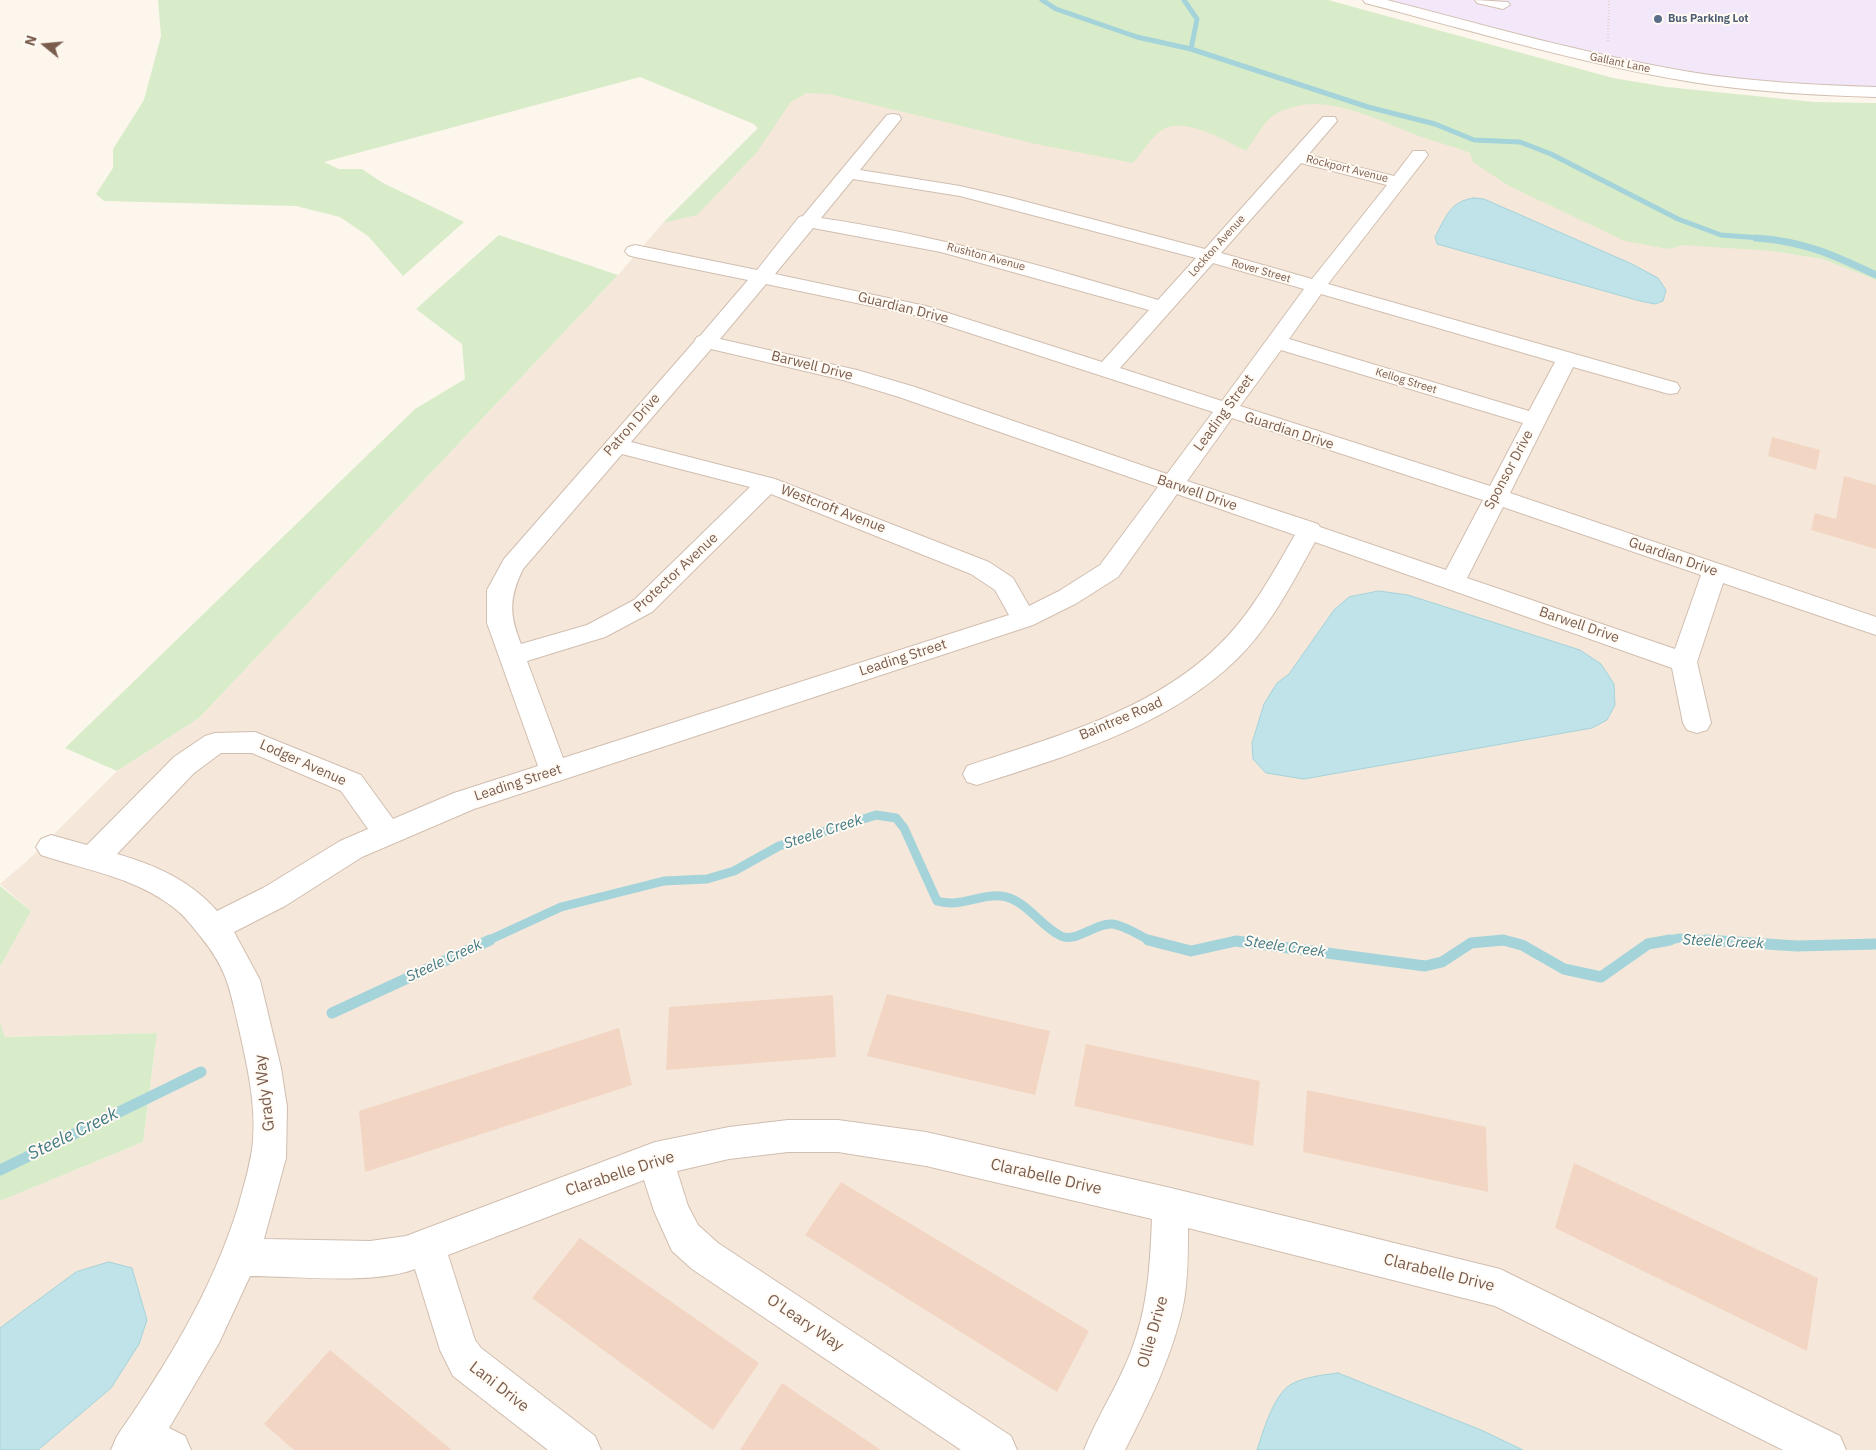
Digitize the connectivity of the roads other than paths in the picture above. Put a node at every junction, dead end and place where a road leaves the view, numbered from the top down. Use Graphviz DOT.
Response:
graph roads {
  1 [pos="1370,0"];
  2 [pos="1482,0"];
  3 [pos="1503,5"];
  4 [pos="1876,92"];
  5 [pos="893,119"];
  6 [pos="1329,121"];
  7 [pos="1419,154"];
  8 [pos="1297,157"];
  9 [pos="848,173"];
  10 [pos="1398,182"];
  11 [pos="806,221"];
  12 [pos="635,251"];
  13 [pos="1209,256"];
  14 [pos="762,277"];
  15 [pos="1316,287"];
  16 [pos="1162,308"];
  17 [pos="704,341"];
  18 [pos="1276,342"];
  19 [pos="1567,359"];
  20 [pos="1106,371"];
  21 [pos="1669,388"];
  22 [pos="1225,411"];
  23 [pos="1535,420"];
  24 [pos="615,445"];
  25 [pos="768,484"];
  26 [pos="1172,484"];
  27 [pos="1495,496"];
  28 [pos="1310,530"];
  29 [pos="1715,571"];
  30 [pos="1453,581"];
  31 [pos="1024,619"];
  32 [pos="1876,626"];
  33 [pos="512,655"];
  34 [pos="1684,662"];
  35 [pos="1697,722"];
  36 [pos="554,770"];
  37 [pos="977,774"];
  38 [pos="387,833"];
  39 [pos="51,848"];
  40 [pos="92,860"];
  41 [pos="212,928"];
  42 [pos="655,1159"];
  43 [pos="1171,1206"];
  44 [pos="427,1246"];
  45 [pos="239,1256"];
  46 [pos="148,1445"];
  47 [pos="581,1450"];
  48 [pos="998,1450"];
  49 [pos="1104,1450"];
  50 [pos="1826,1450"];
  1 -- 4 [label="street, Gallant Lane"];
  2 -- 3 [label="street"];
  5 -- 9 [label="street, Patron Drive"];
  6 -- 8 [label="street, Lockton Avenue"];
  7 -- 10 [label="street, Leading Street"];
  8 -- 10 [label="street, Rockport Avenue"];
  8 -- 13 [label="street, Lockton Avenue"];
  9 -- 11 [label="street, Patron Drive"];
  9 -- 13 [label="street, Rover Street"];
  10 -- 15 [label="street, Leading Street"];
  11 -- 14 [label="street, Patron Drive"];
  11 -- 16 [label="street, Rushton Avenue"];
  12 -- 14 [label="street, Guardian Drive"];
  13 -- 15 [label="street, Rover Street"];
  13 -- 16 [label="street, Lockton Avenue"];
  14 -- 17 [label="street, Patron Drive"];
  14 -- 20 [label="street, Guardian Drive"];
  15 -- 18 [label="street, Leading Street"];
  15 -- 19 [label="street, Rover Street"];
  16 -- 20 [label="street, Lockton Avenue"];
  17 -- 24 [label="street, Patron Drive"];
  17 -- 26 [label="street, Barwell Drive"];
  18 -- 22 [label="street, Leading Street"];
  18 -- 23 [label="street, Kellog Street"];
  19 -- 21 [label="street, Rover Street"];
  19 -- 23 [label="street, Sponsor Drive"];
  20 -- 22 [label="street, Guardian Drive"];
  22 -- 26 [label="street, Leading Street"];
  22 -- 27 [label="street, Guardian Drive"];
  23 -- 27 [label="street, Sponsor Drive"];
  24 -- 25 [label="street, Westcroft Avenue"];
  24 -- 33 [label="street, Patron Drive"];
  25 -- 31 [label="street, Westcroft Avenue"];
  25 -- 33 [label="street, Protector Avenue"];
  26 -- 28 [label="street, Barwell Drive"];
  26 -- 31 [label="street, Leading Street"];
  27 -- 29 [label="street, Guardian Drive"];
  27 -- 30 [label="street, Sponsor Drive"];
  28 -- 30 [label="street, Barwell Drive"];
  28 -- 37 [label="street, Baintree Road"];
  29 -- 32 [label="street, Guardian Drive"];
  29 -- 34 [label="street"];
  30 -- 34 [label="street, Barwell Drive"];
  31 -- 36 [label="street, Leading Street"];
  33 -- 36 [label="street, Patron Drive"];
  34 -- 35 [label="street"];
  36 -- 38 [label="street, Leading Street"];
  38 -- 40 [label="street, Lodger Avenue"];
  38 -- 41 [label="street, Leading Street"];
  39 -- 40 [label="street, Grady Way"];
  40 -- 41 [label="street, Grady Way"];
  41 -- 45 [label="street, Grady Way"];
  42 -- 43 [label="street, Clarabelle Drive"];
  42 -- 44 [label="street, Clarabelle Drive"];
  42 -- 48 [label="street, O'Leary Way"];
  43 -- 49 [label="street, Ollie Drive"];
  43 -- 50 [label="street, Clarabelle Drive"];
  44 -- 45 [label="street, Clarabelle Drive"];
  44 -- 47 [label="street, Lani Drive"];
  45 -- 46 [label="street, Grady Way"];
}
